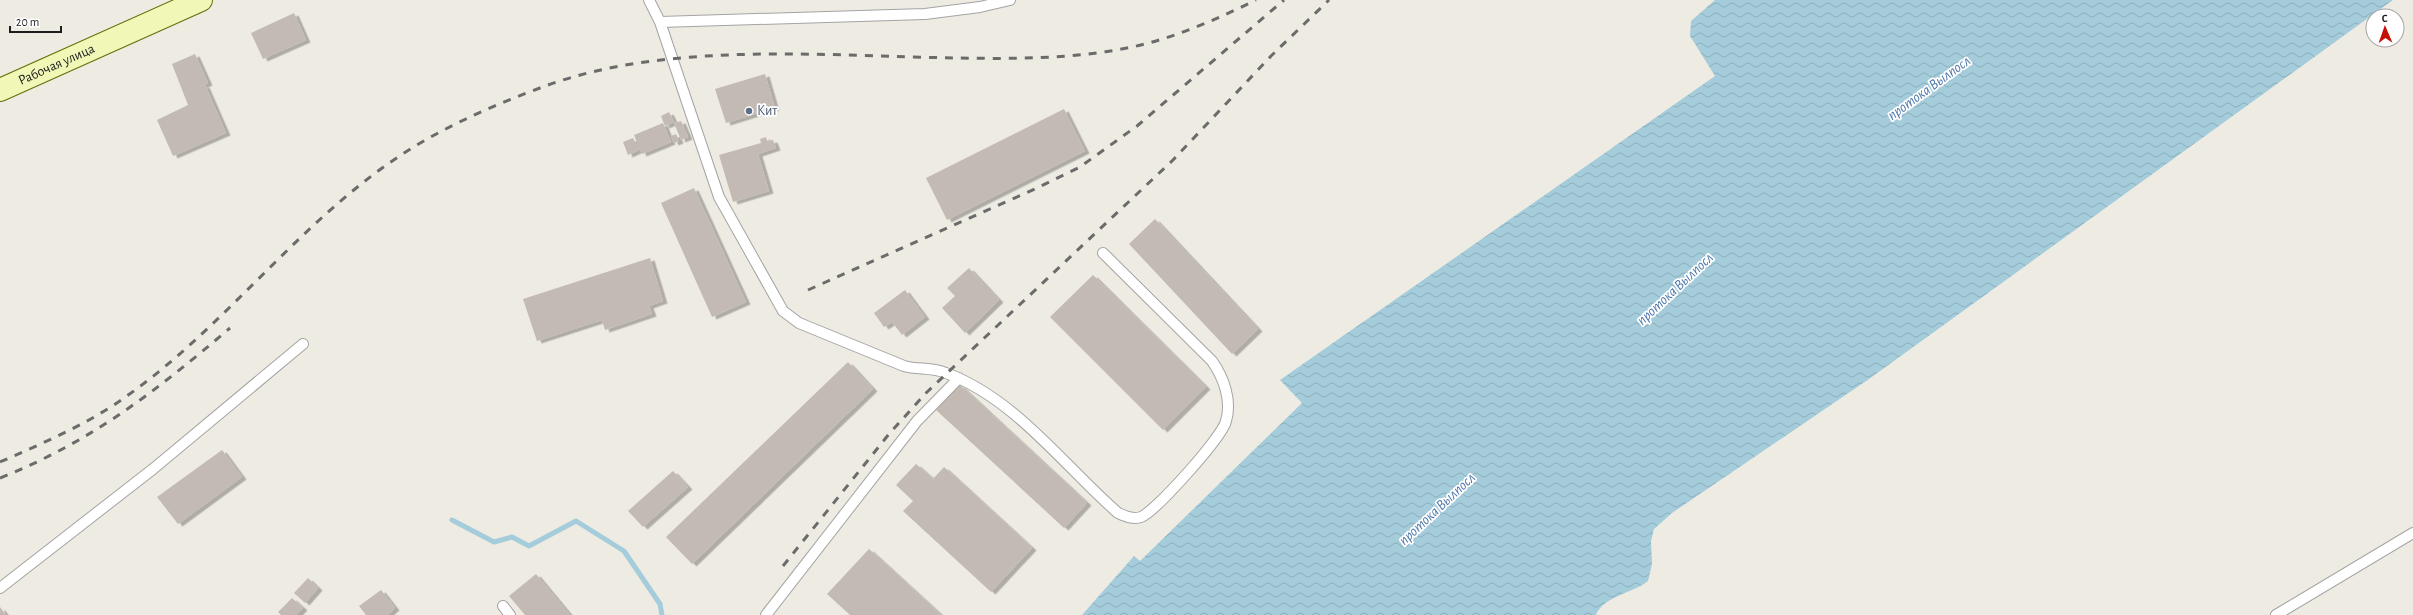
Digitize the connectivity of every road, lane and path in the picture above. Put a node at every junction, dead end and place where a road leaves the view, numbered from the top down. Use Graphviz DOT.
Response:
graph roads {
  1 [pos="201,0"];
  2 [pos="649,0"];
  3 [pos="1010,0"];
  4 [pos="660,22"];
  5 [pos="0,90"];
  6 [pos="1103,253"];
  7 [pos="303,344"];
  8 [pos="959,378"];
  9 [pos="2413,533"];
  10 [pos="0,588"];
  11 [pos="503,606"];
  12 [pos="510,615"];
  13 [pos="766,615"];
  14 [pos="2276,615"];
  1 -- 5 [label="street, Рабочая улица"];
  2 -- 4 [label="lane"];
  3 -- 4 [label="lane"];
  4 -- 8 [label="lane"];
  6 -- 8 [label="lane"];
  7 -- 10 [label="lane"];
  8 -- 13 [label="lane"];
  9 -- 14 [label="lane"];
  11 -- 12 [label="lane"];
}
